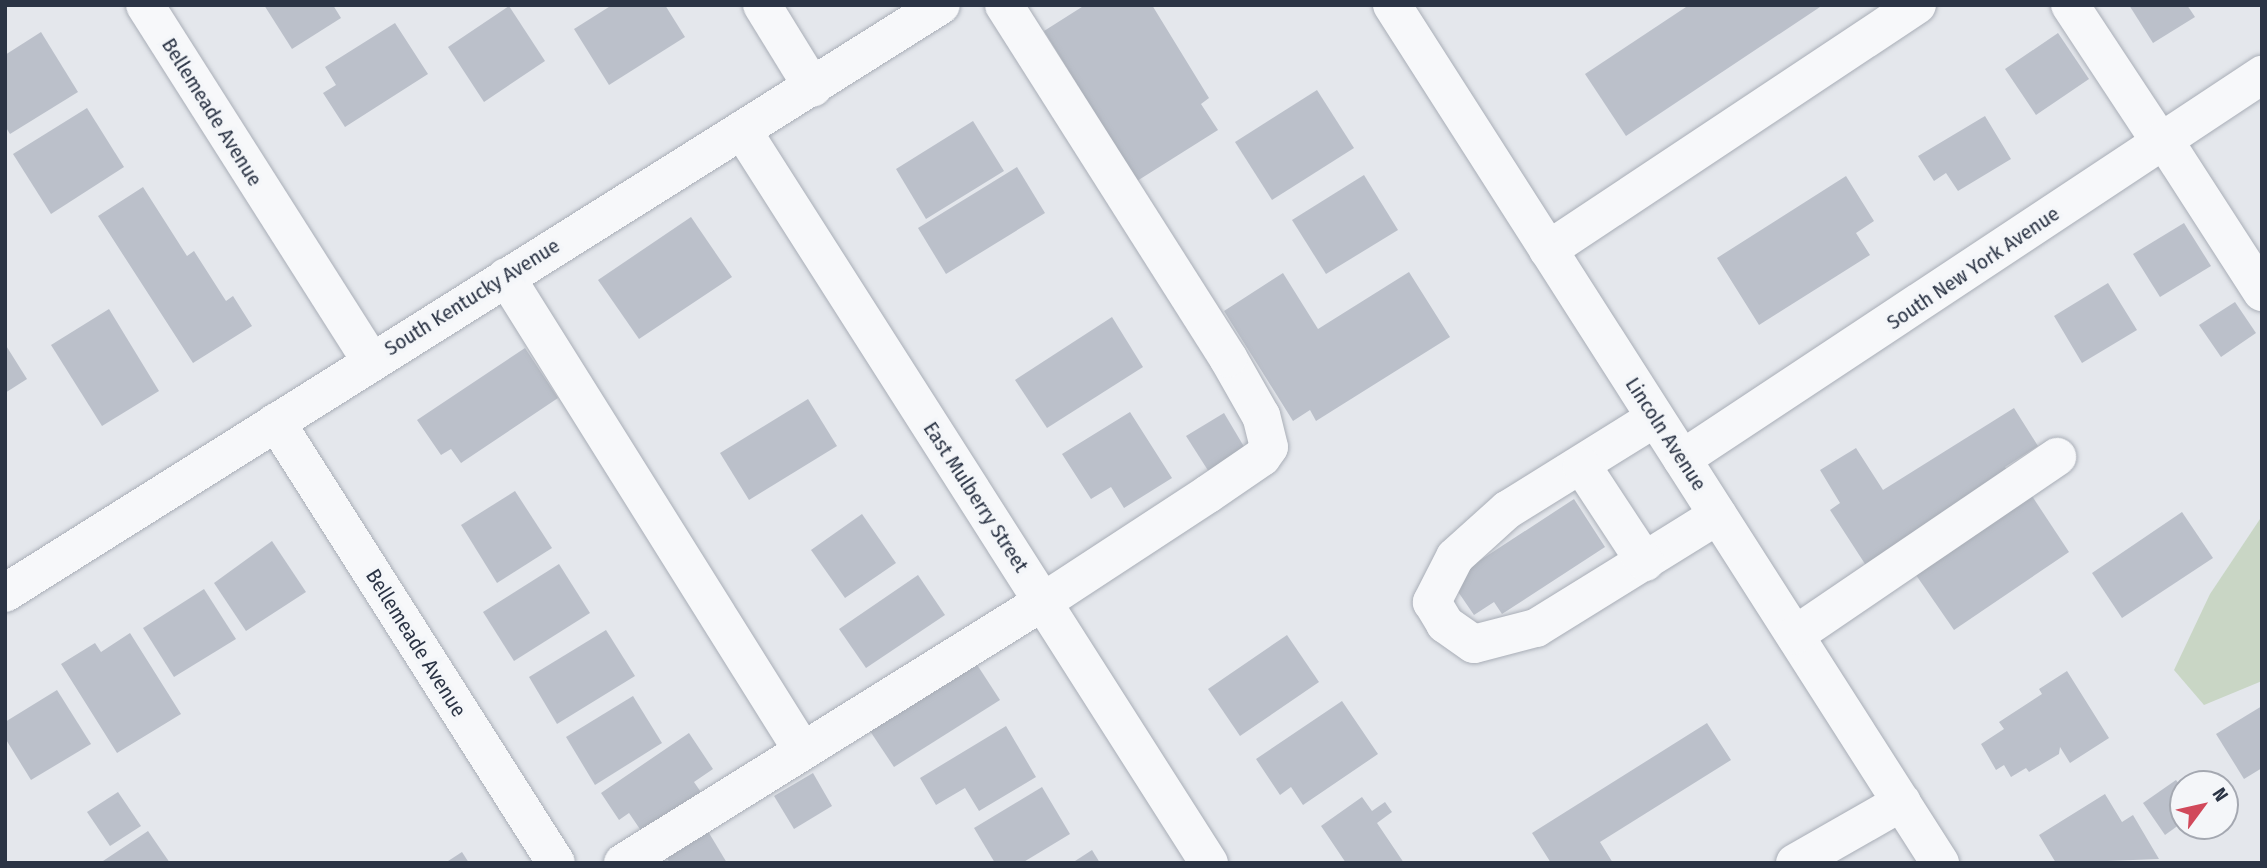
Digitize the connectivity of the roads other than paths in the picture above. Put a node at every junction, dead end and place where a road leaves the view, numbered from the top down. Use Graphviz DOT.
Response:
graph roads {
  1 [pos="145,5"];
  2 [pos="762,5"];
  3 [pos="941,5"];
  4 [pos="1004,5"];
  5 [pos="1392,5"];
  6 [pos="1917,5"];
  7 [pos="2070,5"];
  8 [pos="2262,75"];
  9 [pos="813,88"];
  10 [pos="742,130"];
  11 [pos="2162,141"];
  12 [pos="1548,250"];
  13 [pos="506,276"];
  14 [pos="2262,292"];
  15 [pos="370,360"];
  16 [pos="1655,418"];
  17 [pos="276,422"];
  18 [pos="2057,457"];
  19 [pos="1682,459"];
  20 [pos="1582,466"];
  21 [pos="1718,515"];
  22 [pos="1645,562"];
  23 [pos="5,593"];
  24 [pos="1042,602"];
  25 [pos="1795,635"];
  26 [pos="802,751"];
  27 [pos="1902,802"];
  28 [pos="556,863"];
  29 [pos="623,863"];
  30 [pos="1209,863"];
  31 [pos="1795,863"];
  32 [pos="1940,863"];
  1 -- 15 [label="street, Bellemeade Avenue"];
  2 -- 9 [label="street"];
  3 -- 9 [label="street, South Kentucky Avenue"];
  4 -- 24 [label="street"];
  5 -- 12 [label="street, Lincoln Avenue"];
  6 -- 12 [label="street"];
  7 -- 11 [label="street"];
  8 -- 11 [label="street, South New York Avenue"];
  9 -- 10 [label="street, South Kentucky Avenue"];
  10 -- 13 [label="street, South Kentucky Avenue"];
  10 -- 24 [label="street, East Mulberry Street"];
  11 -- 14 [label="street"];
  11 -- 19 [label="street, South New York Avenue"];
  12 -- 16 [label="street, Lincoln Avenue"];
  13 -- 15 [label="street, South Kentucky Avenue"];
  13 -- 26 [label="street"];
  15 -- 17 [label="street, South Kentucky Avenue"];
  16 -- 19 [label="street, Lincoln Avenue"];
  16 -- 20 [label="street"];
  17 -- 23 [label="street, South Kentucky Avenue"];
  17 -- 28 [label="street, Bellemeade Avenue"];
  18 -- 25 [label="street"];
  19 -- 21 [label="street, Lincoln Avenue"];
  20 -- 22 [label="street"];
  20 -- 22 [label="street"];
  21 -- 22 [label="street"];
  21 -- 25 [label="street, Lincoln Avenue"];
  24 -- 26 [label="street"];
  24 -- 30 [label="street, East Mulberry Street"];
  25 -- 27 [label="street, Lincoln Avenue"];
  26 -- 29 [label="street"];
  27 -- 31 [label="street"];
  27 -- 32 [label="street, Lincoln Avenue"];
}
